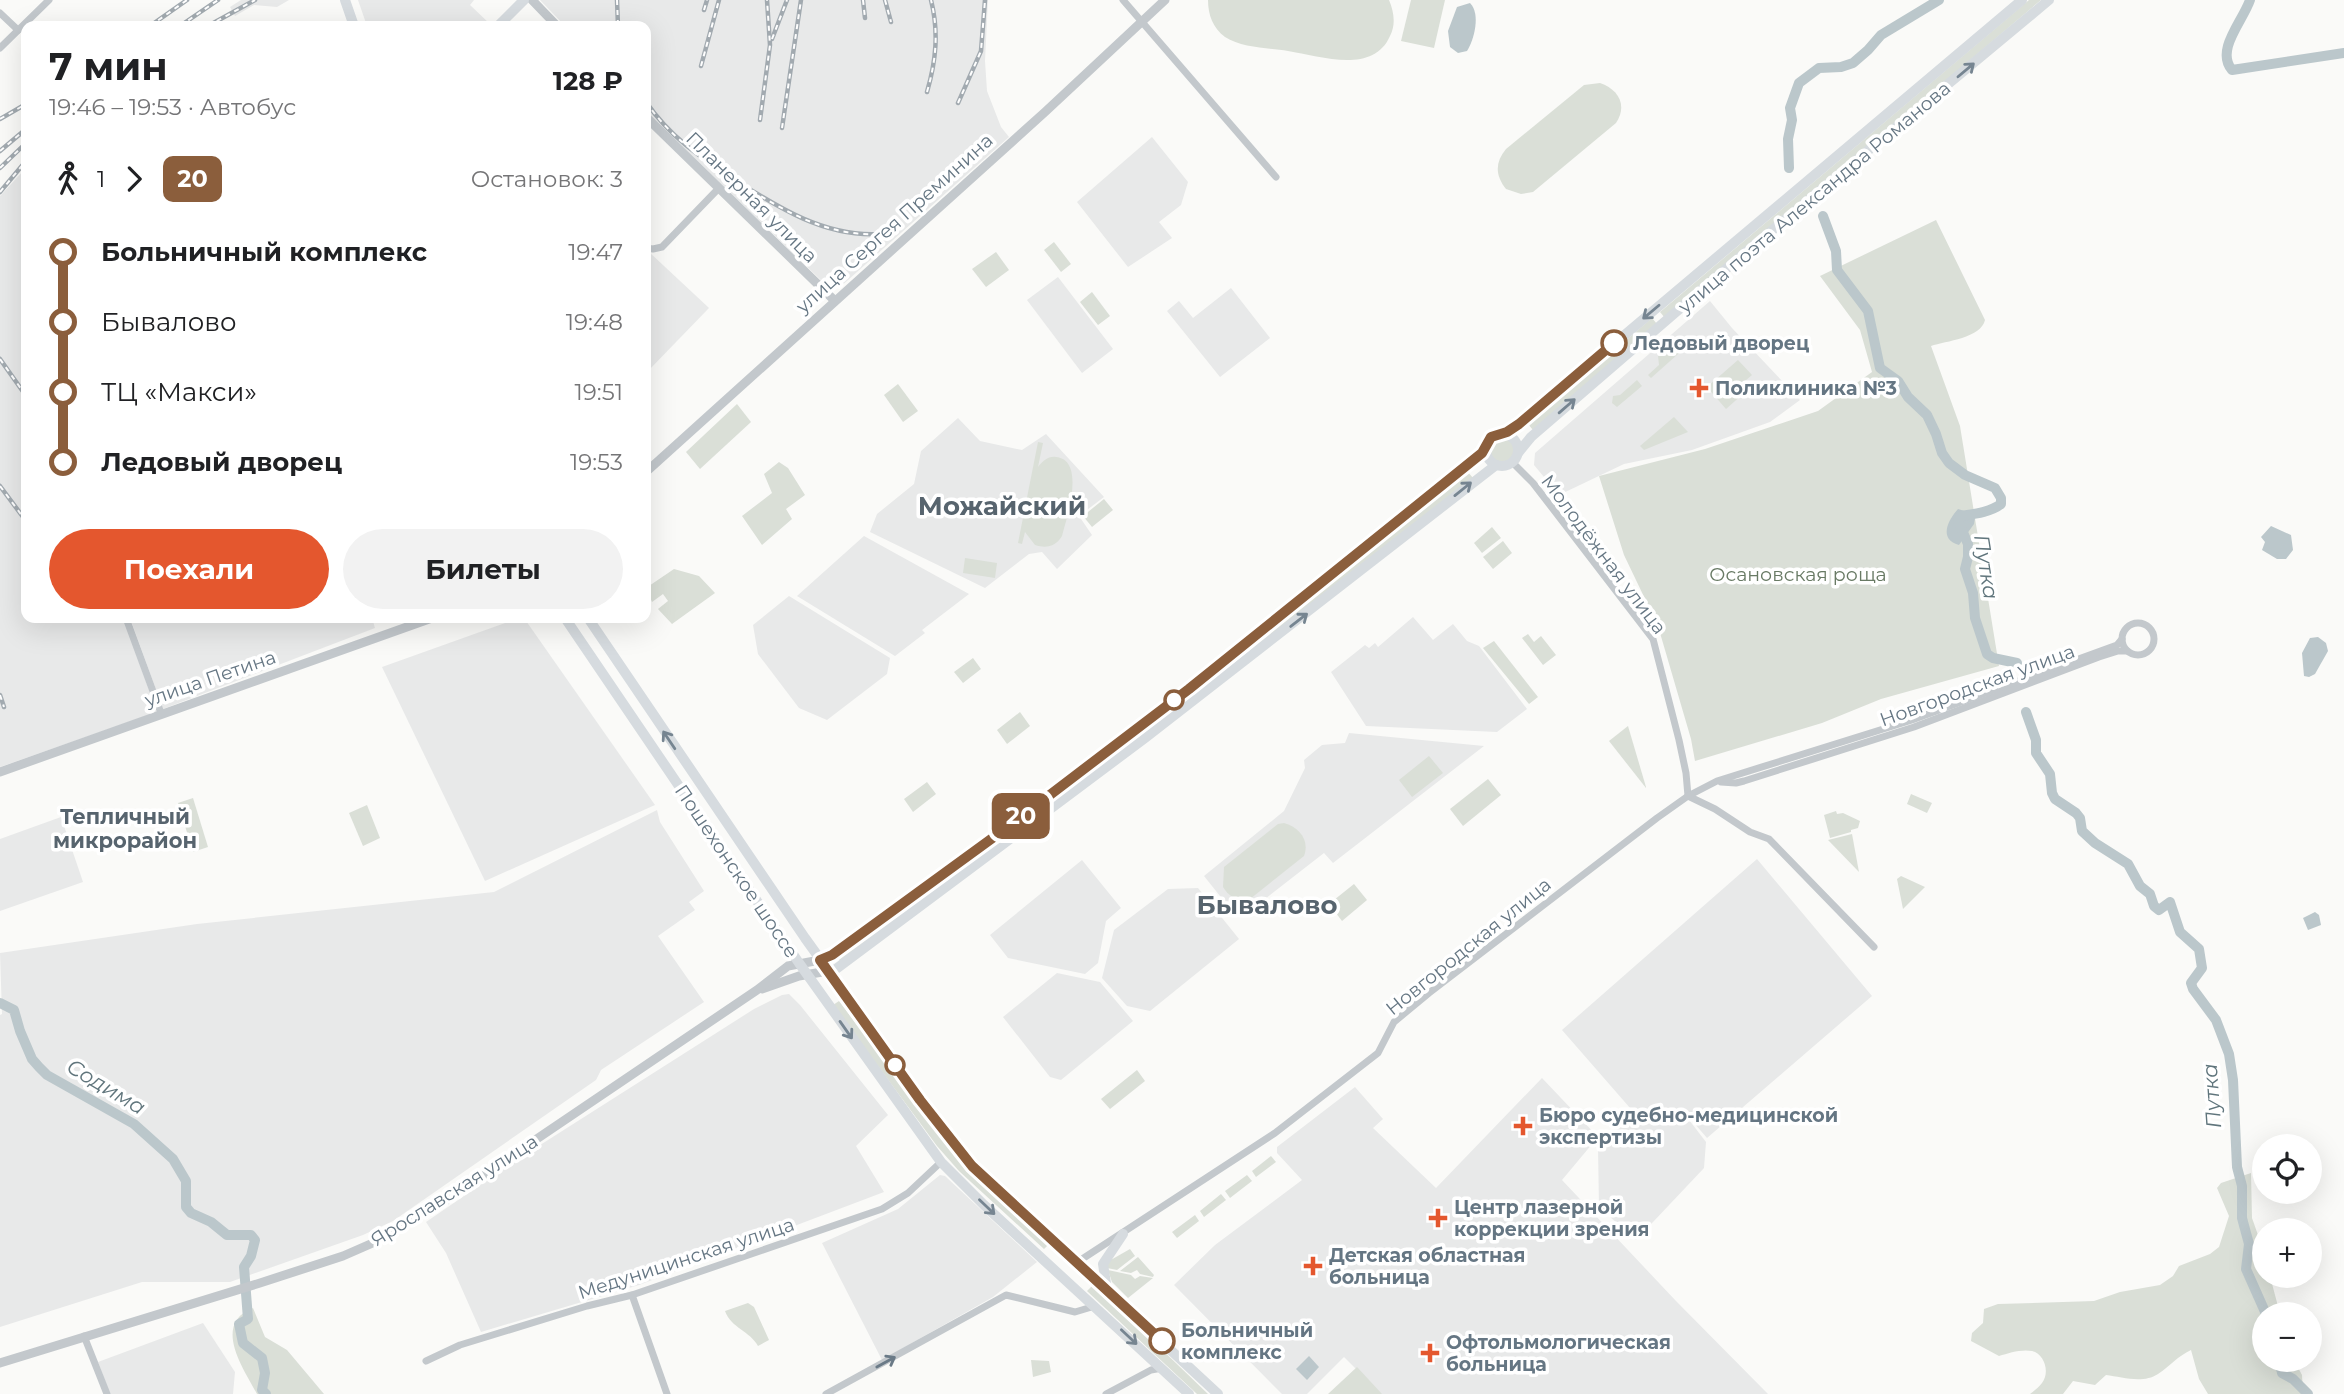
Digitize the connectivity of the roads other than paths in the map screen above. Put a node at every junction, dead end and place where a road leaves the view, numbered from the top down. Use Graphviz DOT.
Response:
graph roads {
  1 [pos="49,0"];
  2 [pos="345,0"];
  3 [pos="524,0"];
  4 [pos="532,0"];
  5 [pos="1123,0"];
  6 [pos="2022,0"];
  7 [pos="2049,0"];
  8 [pos="1161,1"];
  9 [pos="0,13"];
  10 [pos="27,21"];
  11 [pos="352,21"];
  12 [pos="503,21"];
  13 [pos="553,21"];
  14 [pos="1142,22"];
  15 [pos="21,27"];
  16 [pos="18,30"];
  17 [pos="0,48"];
  18 [pos="651,122"];
  19 [pos="1276,177"];
  20 [pos="718,189"];
  21 [pos="651,249"];
  22 [pos="834,300"];
  23 [pos="1504,433"];
  24 [pos="1486,446"];
  25 [pos="1518,453"];
  26 [pos="1496,465"];
  27 [pos="1516,466"];
  28 [pos="651,467"];
  29 [pos="128,623"];
  30 [pos="418,623"];
  31 [pos="568,623"];
  32 [pos="591,623"];
  33 [pos="2122,639"];
  34 [pos="2127,651"];
  35 [pos="624,673"];
  36 [pos="610,683"];
  37 [pos="161,713"];
  38 [pos="0,772"];
  39 [pos="1717,781"];
  40 [pos="1688,796"];
  41 [pos="960,862"];
  42 [pos="966,873"];
  43 [pos="797,926"];
  44 [pos="782,937"];
  45 [pos="1874,947"];
  46 [pos="820,960"];
  47 [pos="799,963"];
  48 [pos="828,971"];
  49 [pos="807,974"];
  50 [pos="757,990"];
  51 [pos="844,993"];
  52 [pos="827,1003"];
  53 [pos="941,1161"];
  54 [pos="1123,1234"];
  55 [pos="1050,1238"];
  56 [pos="1037,1254"];
  57 [pos="1076,1263"];
  58 [pos="1061,1276"];
  59 [pos="1098,1282"];
  60 [pos="1107,1290"];
  61 [pos="632,1295"];
  62 [pos="1086,1298"];
  63 [pos="1096,1306"];
  64 [pos="84,1336"];
  65 [pos="426,1361"];
  66 [pos="0,1363"];
  67 [pos="1162,1368"];
  68 [pos="107,1394"];
  69 [pos="667,1394"];
  70 [pos="826,1394"];
  71 [pos="1106,1394"];
  72 [pos="1189,1394"];
  73 [pos="1218,1394"];
  1 -- 10 [label="street"];
  2 -- 11 [label="main road"];
  3 -- 12 [label="main road"];
  4 -- 13 [label="street"];
  5 -- 14 [label="street"];
  6 -- 23 [label="main road, улица поэта Александра Романова, one-way"];
  25 -- 7 [label="main road, улица поэта Александра Романова, one-way"];
  8 -- 14 [label="street, улица Сергея Преминина"];
  9 -- 16 [label="street"];
  14 -- 19 [label="street"];
  14 -- 22 [label="street, улица Сергея Преминина"];
  15 -- 16 [label="street"];
  16 -- 17 [label="street"];
  18 -- 20 [label="street, Планерная улица"];
  20 -- 21 [label="street"];
  20 -- 22 [label="street, Планерная улица"];
  22 -- 28 [label="street, улица Сергея Преминина"];
  23 -- 24 [label="main road"];
  23 -- 25 [label="main road"];
  24 -- 26 [label="main road"];
  24 -- 41 [label="main road, Ярославская улица"];
  25 -- 26 [label="main road"];
  42 -- 26 [label="main road, Ярославская улица, one-way"];
  27 -- 40 [label="street, Молодёжная улица"];
  29 -- 37 [label="street"];
  30 -- 37 [label="street, улица Петина"];
  31 -- 36 [label="main road, Пошехонское шоссе"];
  32 -- 35 [label="main road, Пошехонское шоссе"];
  33 -- 34 [label="street"];
  33 -- 34 [label="street"];
  33 -- 39 [label="street, Новгородская улица"];
  34 -- 39 [label="street, Новгородская улица"];
  35 -- 36 [label="main road"];
  43 -- 35 [label="main road, Пошехонское шоссе, one-way"];
  36 -- 44 [label="main road, Пошехонское шоссе"];
  37 -- 38 [label="street, улица Петина"];
  39 -- 40 [label="street, Новгородская улица"];
  40 -- 45 [label="street"];
  40 -- 54 [label="street, Новгородская улица"];
  41 -- 42 [label="main road"];
  41 -- 46 [label="main road, Ярославская улица"];
  42 -- 48 [label="main road, Ярославская улица"];
  43 -- 44 [label="main road"];
  43 -- 46 [label="main road, Пошехонское шоссе"];
  44 -- 47 [label="main road, Пошехонское шоссе"];
  46 -- 47 [label="street, Ярославская улица"];
  46 -- 48 [label="main road, Пошехонское шоссе"];
  47 -- 49 [label="main road, Пошехонское шоссе"];
  47 -- 50 [label="street, Ярославская улица"];
  48 -- 49 [label="street, Ярославская улица"];
  48 -- 51 [label="main road, Пошехонское шоссе"];
  49 -- 50 [label="street, Ярославская улица"];
  49 -- 52 [label="main road, Пошехонское шоссе"];
  50 -- 64 [label="street, Ярославская улица"];
  51 -- 52 [label="main road"];
  51 -- 55 [label="main road, Пошехонское шоссе"];
  52 -- 53 [label="main road, Пошехонское шоссе, one-way"];
  53 -- 56 [label="main road, Пошехонское шоссе, one-way"];
  53 -- 61 [label="street, Медуницинская улица"];
  54 -- 57 [label="street, Новгородская улица"];
  54 -- 60 [label="main road"];
  55 -- 56 [label="main road"];
  55 -- 57 [label="main road, Пошехонское шоссе"];
  56 -- 58 [label="main road, Пошехонское шоссе"];
  57 -- 58 [label="main road"];
  57 -- 59 [label="main road, Пошехонское шоссе"];
  58 -- 62 [label="main road, Пошехонское шоссе"];
  59 -- 60 [label="main road, Пошехонское шоссе"];
  59 -- 62 [label="main road"];
  60 -- 73 [label="main road, Пошехонское шоссе"];
  61 -- 65 [label="street, Медуницинская улица"];
  61 -- 69 [label="street"];
  62 -- 63 [label="main road, Пошехонское шоссе"];
  63 -- 67 [label="main road, Пошехонское шоссе, one-way"];
  70 -- 63 [label="street, one-way"];
  64 -- 66 [label="street, Ярославская улица"];
  64 -- 68 [label="street"];
  67 -- 71 [label="street"];
  67 -- 72 [label="main road, Пошехонское шоссе"];
}
